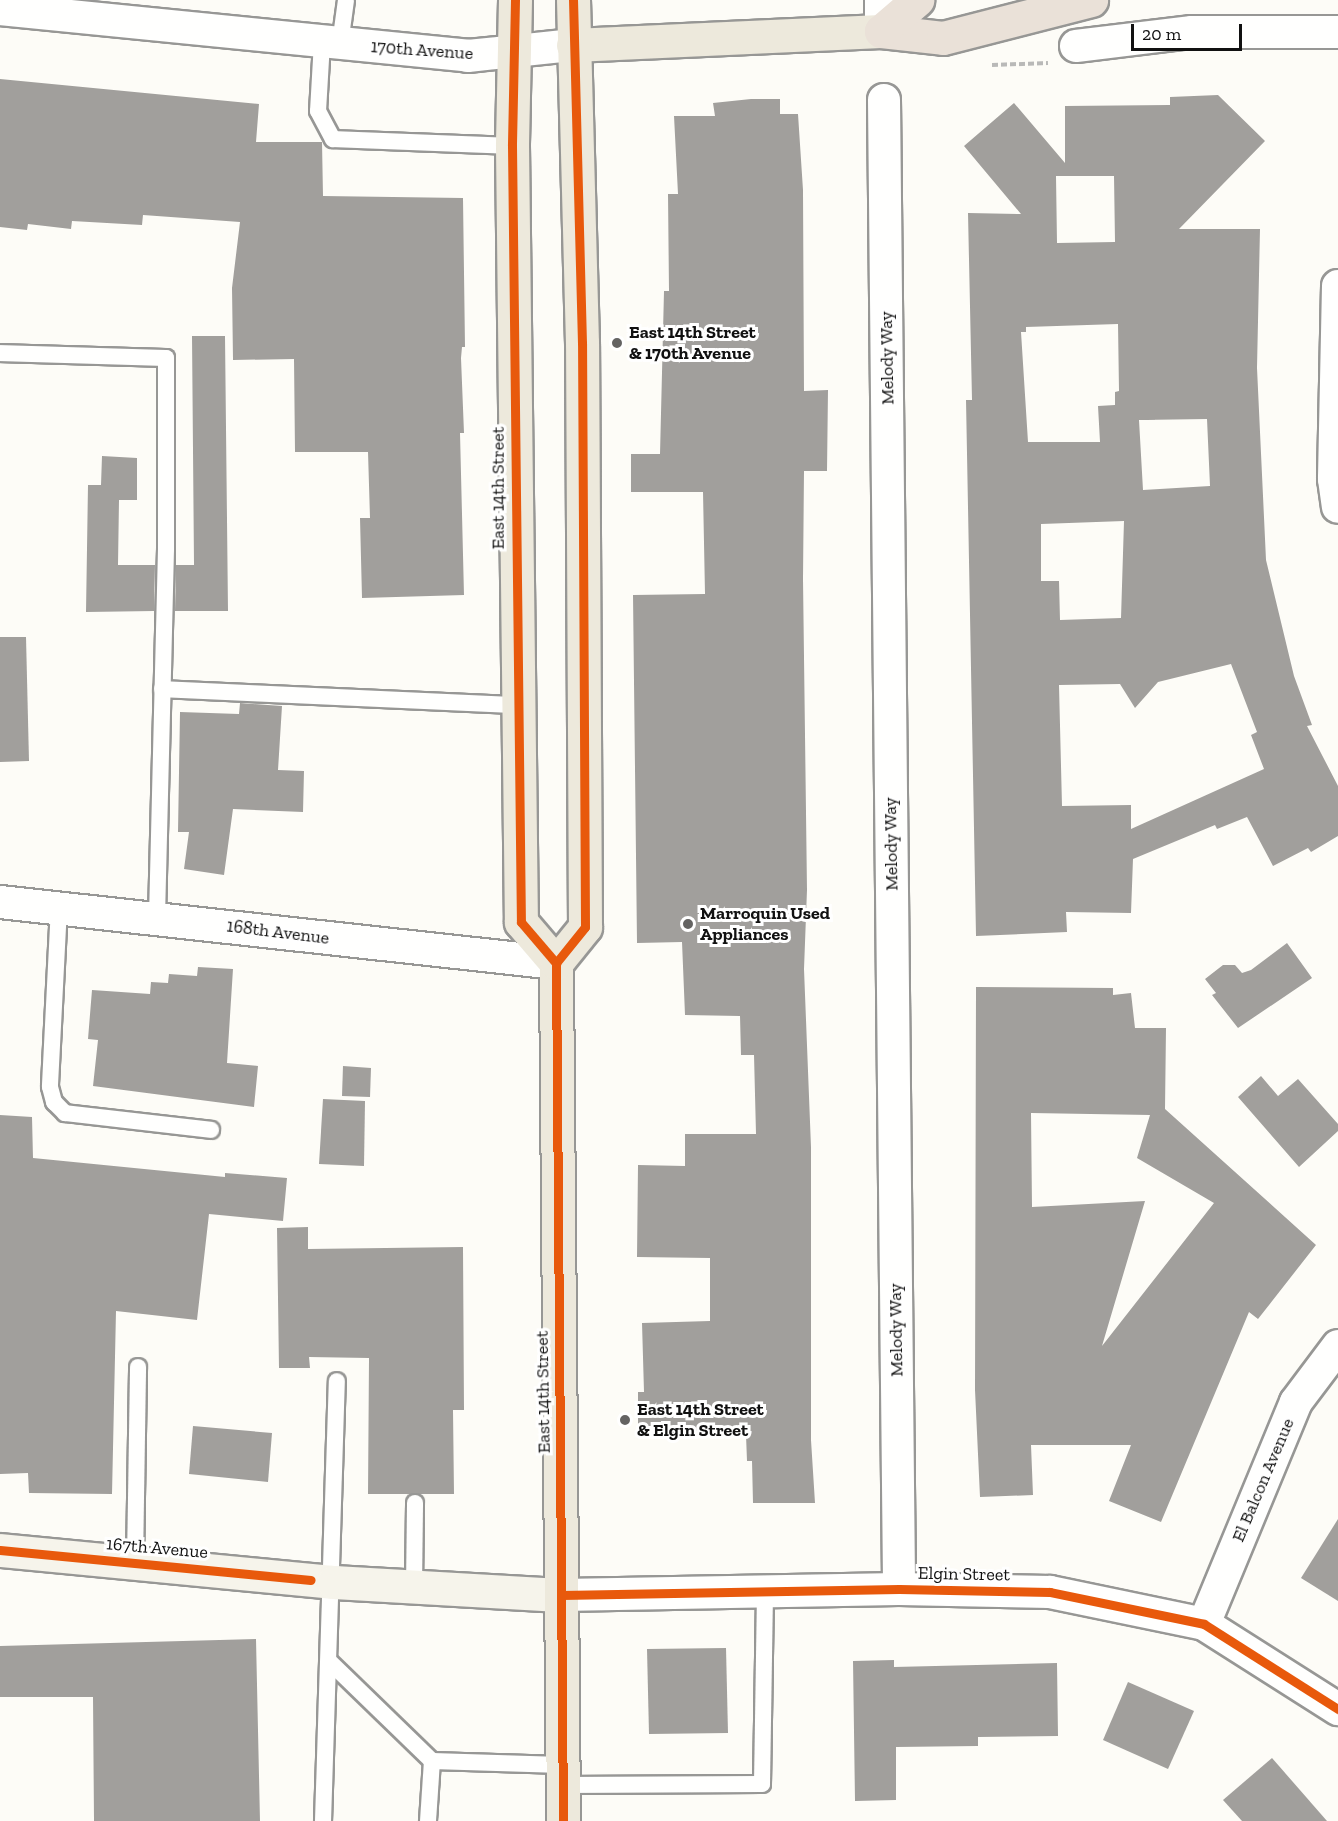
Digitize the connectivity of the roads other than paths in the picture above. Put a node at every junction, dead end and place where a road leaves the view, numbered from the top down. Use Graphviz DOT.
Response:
graph roads {
  1 [pos="346,0"];
  2 [pos="515,0"];
  3 [pos="573,0"];
  4 [pos="917,0"];
  5 [pos="1091,0"];
  6 [pos="0,9"];
  7 [pos="881,15"];
  8 [pos="1338,32"];
  9 [pos="331,43"];
  10 [pos="573,45"];
  11 [pos="1076,46"];
  12 [pos="516,51"];
  13 [pos="884,100"];
  14 [pos="512,146"];
  15 [pos="1338,286"];
  16 [pos="0,353"];
  17 [pos="1338,507"];
  18 [pos="162,689"];
  19 [pos="516,705"];
  20 [pos="0,902"];
  21 [pos="59,907"];
  22 [pos="157,917"];
  23 [pos="556,963"];
  24 [pos="211,1130"];
  25 [pos="1338,1346"];
  26 [pos="138,1367"];
  27 [pos="338,1381"];
  28 [pos="415,1503"];
  29 [pos="0,1550"];
  30 [pos="135,1562"];
  31 [pos="333,1582"];
  32 [pos="414,1587"];
  33 [pos="899,1589"];
  34 [pos="765,1592"];
  35 [pos="561,1595"];
  36 [pos="1204,1624"];
  37 [pos="330,1662"];
  38 [pos="1338,1709"];
  39 [pos="432,1761"];
  40 [pos="562,1775"];
  41 [pos="323,1821"];
  42 [pos="428,1821"];
  43 [pos="563,1821"];
  1 -- 9 [label="lane"];
  2 -- 12 [label="main road, East 14th Street"];
  3 -- 10 [label="main road"];
  4 -- 7 [label="highway"];
  5 -- 7 [label="highway"];
  6 -- 9 [label="street, 170th Avenue"];
  7 -- 10 [label="main road, 170th Avenue"];
  8 -- 11 [label="street"];
  9 -- 12 [label="street, 170th Avenue"];
  9 -- 14 [label="lane"];
  10 -- 12 [label="street, 170th Avenue"];
  10 -- 23 [label="main road"];
  12 -- 14 [label="main road, East 14th Street"];
  13 -- 33 [label="street, Melody Way"];
  14 -- 19 [label="main road, East 14th Street"];
  15 -- 17 [label="street"];
  16 -- 18 [label="lane"];
  18 -- 19 [label="lane"];
  18 -- 22 [label="lane"];
  19 -- 23 [label="main road, East 14th Street"];
  20 -- 21 [label="street, 168th Avenue"];
  21 -- 22 [label="street, 168th Avenue"];
  21 -- 24 [label="lane"];
  22 -- 23 [label="street, 168th Avenue"];
  23 -- 35 [label="main road, East 14th Street"];
  25 -- 36 [label="street, El Balcon Avenue"];
  26 -- 30 [label="lane"];
  27 -- 31 [label="lane"];
  28 -- 32 [label="lane"];
  29 -- 30 [label="street, 167th Avenue"];
  30 -- 31 [label="street, 167th Avenue"];
  31 -- 32 [label="street, 167th Avenue"];
  31 -- 37 [label="lane"];
  32 -- 35 [label="street, 167th Avenue"];
  33 -- 34 [label="street, Elgin Street"];
  33 -- 36 [label="street, Elgin Street"];
  34 -- 35 [label="street, Elgin Street"];
  34 -- 40 [label="lane"];
  35 -- 40 [label="main road, East 14th Street"];
  36 -- 38 [label="street, Elgin Street"];
  37 -- 39 [label="lane"];
  37 -- 41 [label="lane"];
  39 -- 40 [label="lane"];
  39 -- 42 [label="lane"];
  40 -- 43 [label="main road, East 14th Street"];
}
